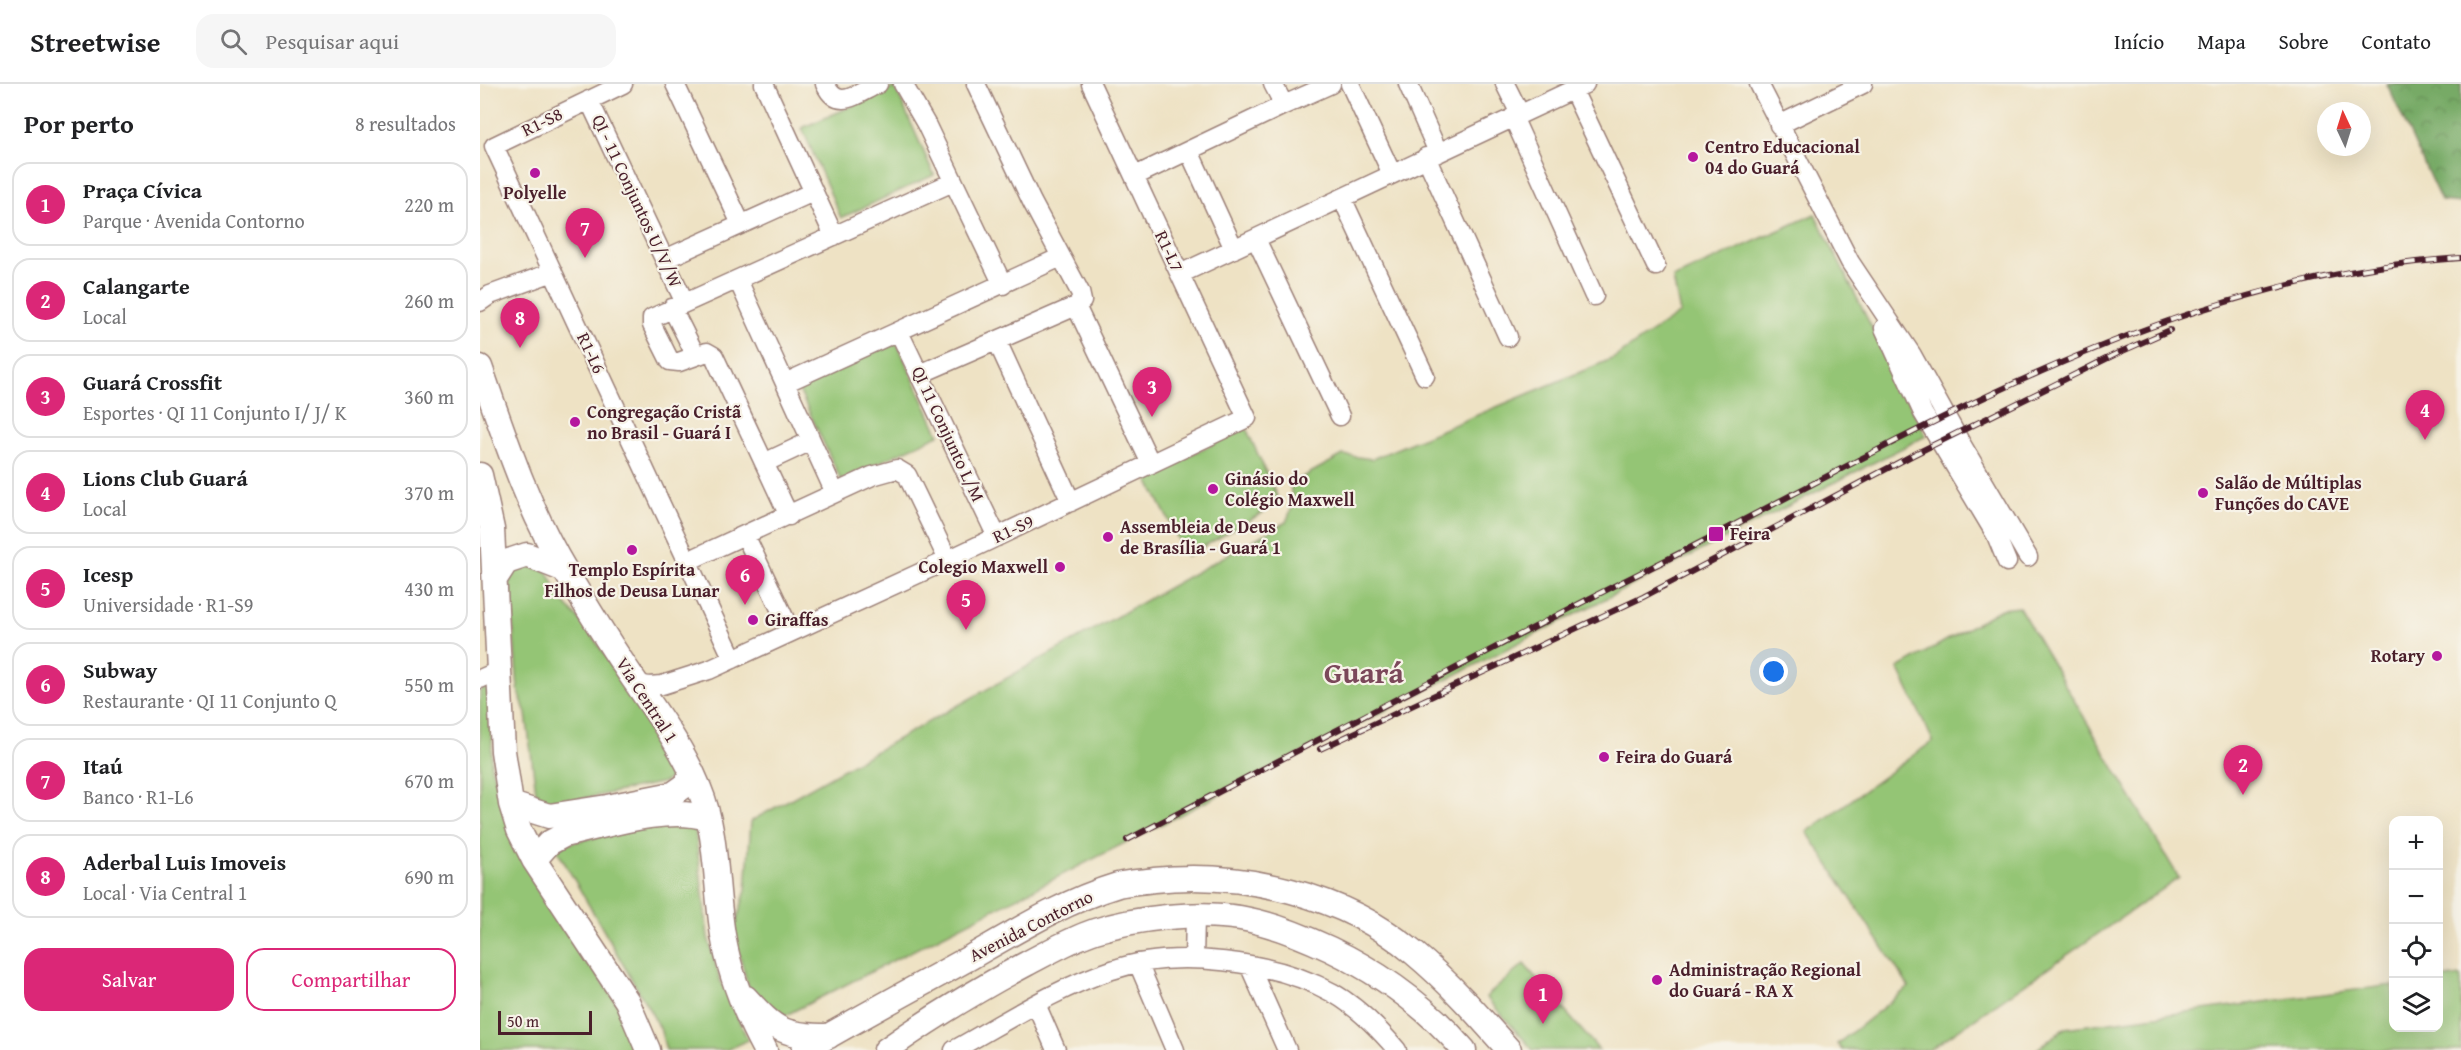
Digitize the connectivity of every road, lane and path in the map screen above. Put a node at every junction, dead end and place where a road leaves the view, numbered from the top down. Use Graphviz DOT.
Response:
graph roads {
  1 [pos="623,84"];
  2 [pos="675,84"];
  3 [pos="764,84"];
  4 [pos="825,84"];
  5 [pos="878,84"];
  6 [pos="903,84"];
  7 [pos="976,84"];
  8 [pos="1091,84"];
  9 [pos="1273,84"];
  10 [pos="1331,84"];
  11 [pos="1350,84"];
  12 [pos="1408,84"];
  13 [pos="1505,84"];
  14 [pos="1759,84"];
  15 [pos="1863,84"];
  16 [pos="1579,87"];
  17 [pos="590,100"];
  18 [pos="1284,105"];
  19 [pos="1516,115"];
  20 [pos="1779,125"];
  21 [pos="494,146"];
  22 [pos="1189,151"];
  23 [pos="1432,154"];
  24 [pos="1392,174"];
  25 [pos="1135,176"];
  26 [pos="953,182"];
  27 [pos="813,192"];
  28 [pos="1342,198"];
  29 [pos="741,224"];
  30 [pos="834,236"];
  31 [pos="1256,239"];
  32 [pos="1234,249"];
  33 [pos="1061,257"];
  34 [pos="664,259"];
  35 [pos="1656,266"];
  36 [pos="553,272"];
  37 [pos="1180,273"];
  38 [pos="738,280"];
  39 [pos="1863,283"];
  40 [pos="1003,285"];
  41 [pos="1594,296"];
  42 [pos="483,298"];
  43 [pos="678,306"];
  44 [pos="1076,306"];
  45 [pos="899,332"];
  46 [pos="1508,336"];
  47 [pos="997,341"];
  48 [pos="696,356"];
  49 [pos="480,367"];
  50 [pos="920,374"];
  51 [pos="1425,376"];
  52 [pos="785,383"];
  53 [pos="1340,416"];
  54 [pos="1247,418"];
  55 [pos="812,441"];
  56 [pos="764,463"];
  57 [pos="1151,464"];
  58 [pos="480,475"];
  59 [pos="835,493"];
  60 [pos="1071,502"];
  61 [pos="789,516"];
  62 [pos="538,522"];
  63 [pos="492,529"];
  64 [pos="745,535"];
  65 [pos="997,537"];
  66 [pos="2028,557"];
  67 [pos="948,560"];
  68 [pos="688,561"];
  69 [pos="2007,562"];
  70 [pos="565,570"];
  71 [pos="495,579"];
  72 [pos="791,632"];
  73 [pos="733,659"];
  74 [pos="489,675"];
  75 [pos="678,681"];
  76 [pos="637,684"];
  77 [pos="658,712"];
  78 [pos="692,772"];
  79 [pos="511,804"];
  80 [pos="707,818"];
  81 [pos="534,860"];
  82 [pos="1121,884"];
  83 [pos="1280,888"];
  84 [pos="1195,916"];
  85 [pos="1259,922"];
  86 [pos="1124,924"];
  87 [pos="1194,959"];
  88 [pos="1138,963"];
  89 [pos="1250,967"];
  90 [pos="736,987"];
  91 [pos="1036,1004"];
  92 [pos="1482,1020"];
  93 [pos="829,1036"];
  94 [pos="1459,1044"];
  95 [pos="648,1050"];
  96 [pos="765,1050"];
  97 [pos="804,1050"];
  98 [pos="886,1050"];
  99 [pos="954,1050"];
  100 [pos="1056,1050"];
  101 [pos="1175,1050"];
  102 [pos="1287,1050"];
  103 [pos="1397,1050"];
  104 [pos="1509,1050"];
  1 -- 17 [label="street, R1-S8"];
  2 -- 29 [label="street"];
  3 -- 27 [label="street"];
  4 -- 5 [label="street"];
  6 -- 26 [label="street"];
  7 -- 33 [label="street"];
  8 -- 25 [label="street, R1-L7"];
  9 -- 18 [label="street"];
  10 -- 18 [label="street"];
  11 -- 24 [label="street"];
  12 -- 23 [label="street"];
  13 -- 19 [label="street"];
  14 -- 20 [label="street"];
  15 -- 20 [label="street"];
  16 -- 19 [label="street"];
  16 -- 35 [label="street"];
  17 -- 21 [label="street, R1-S8"];
  17 -- 34 [label="street, QI - 11 Conjuntos U/V/W"];
  18 -- 22 [label="street"];
  19 -- 23 [label="street"];
  19 -- 41 [label="street"];
  20 -- 39 [label="street"];
  21 -- 36 [label="street, R1-L6"];
  22 -- 25 [label="street"];
  22 -- 32 [label="street"];
  23 -- 24 [label="street"];
  23 -- 46 [label="street"];
  24 -- 28 [label="street"];
  25 -- 37 [label="street, R1-L7"];
  26 -- 30 [label="street"];
  26 -- 40 [label="street"];
  27 -- 29 [label="street"];
  27 -- 30 [label="street"];
  28 -- 31 [label="street"];
  28 -- 51 [label="street"];
  29 -- 34 [label="street"];
  30 -- 38 [label="street"];
  31 -- 32 [label="street"];
  31 -- 53 [label="street"];
  32 -- 37 [label="street"];
  33 -- 40 [label="street"];
  33 -- 44 [label="street"];
  34 -- 43 [label="street, QI - 11 Conjuntos U/V/W"];
  36 -- 42 [label="street"];
  36 -- 68 [label="street, R1-L6"];
  37 -- 54 [label="street, R1-L7"];
  38 -- 43 [label="street"];
  38 -- 52 [label="street"];
  39 -- 66 [label="street"];
  39 -- 69 [label="street"];
  40 -- 45 [label="street"];
  43 -- 48 [label="street, QI - 11 Conjuntos U/V/W"];
  43 -- 48 [label="street"];
  44 -- 47 [label="street"];
  44 -- 57 [label="street"];
  45 -- 50 [label="street, QI 11 Conjunto L/M"];
  45 -- 52 [label="street"];
  47 -- 50 [label="street"];
  47 -- 60 [label="street"];
  48 -- 56 [label="street"];
  49 -- 62 [label="main road, Via Central 1"];
  50 -- 65 [label="street, QI 11 Conjunto L/M"];
  52 -- 55 [label="street"];
  54 -- 57 [label="street, R1-S9"];
  55 -- 56 [label="street"];
  55 -- 59 [label="street"];
  56 -- 61 [label="street"];
  57 -- 60 [label="street, R1-S9"];
  58 -- 63 [label="main road"];
  59 -- 61 [label="street"];
  59 -- 67 [label="street"];
  60 -- 65 [label="street, R1-S9"];
  61 -- 64 [label="street"];
  62 -- 63 [label="main road"];
  62 -- 70 [label="main road, Via Central 1"];
  63 -- 71 [label="main road"];
  64 -- 68 [label="street"];
  64 -- 72 [label="street"];
  65 -- 67 [label="street, R1-S9"];
  67 -- 72 [label="street, R1-S9"];
  68 -- 73 [label="street, R1-L6"];
  70 -- 71 [label="main road"];
  70 -- 76 [label="main road, Via Central 1"];
  71 -- 74 [label="main road"];
  72 -- 73 [label="street, R1-S9"];
  73 -- 75 [label="street, R1-S9"];
  74 -- 79 [label="main road"];
  75 -- 76 [label="street, R1-S9"];
  75 -- 77 [label="street"];
  76 -- 77 [label="main road, Via Central 1"];
  77 -- 78 [label="main road, Via Central 1"];
  78 -- 79 [label="main road"];
  78 -- 80 [label="main road, Via Central 1"];
  79 -- 81 [label="main road"];
  80 -- 81 [label="main road"];
  80 -- 90 [label="main road, Via Central 1"];
  81 -- 95 [label="main road"];
  82 -- 83 [label="main road, Avenida Contorno"];
  82 -- 86 [label="main road"];
  82 -- 93 [label="main road, Avenida Contorno"];
  83 -- 85 [label="main road"];
  83 -- 92 [label="main road, Avenida Contorno"];
  84 -- 85 [label="main road, Avenida Contorno"];
  84 -- 86 [label="main road, Avenida Contorno"];
  84 -- 87 [label="street"];
  85 -- 94 [label="main road, Avenida Contorno"];
  86 -- 98 [label="main road, Avenida Contorno"];
  87 -- 88 [label="street"];
  87 -- 89 [label="street"];
  88 -- 91 [label="street"];
  88 -- 101 [label="street"];
  89 -- 102 [label="street"];
  89 -- 103 [label="street"];
  90 -- 93 [label="main road"];
  90 -- 96 [label="main road, Via Central 1"];
  91 -- 99 [label="street"];
  91 -- 100 [label="street"];
  92 -- 94 [label="main road"];
  92 -- 104 [label="main road, Avenida Contorno"];
  93 -- 97 [label="main road, Avenida Contorno"];
}
